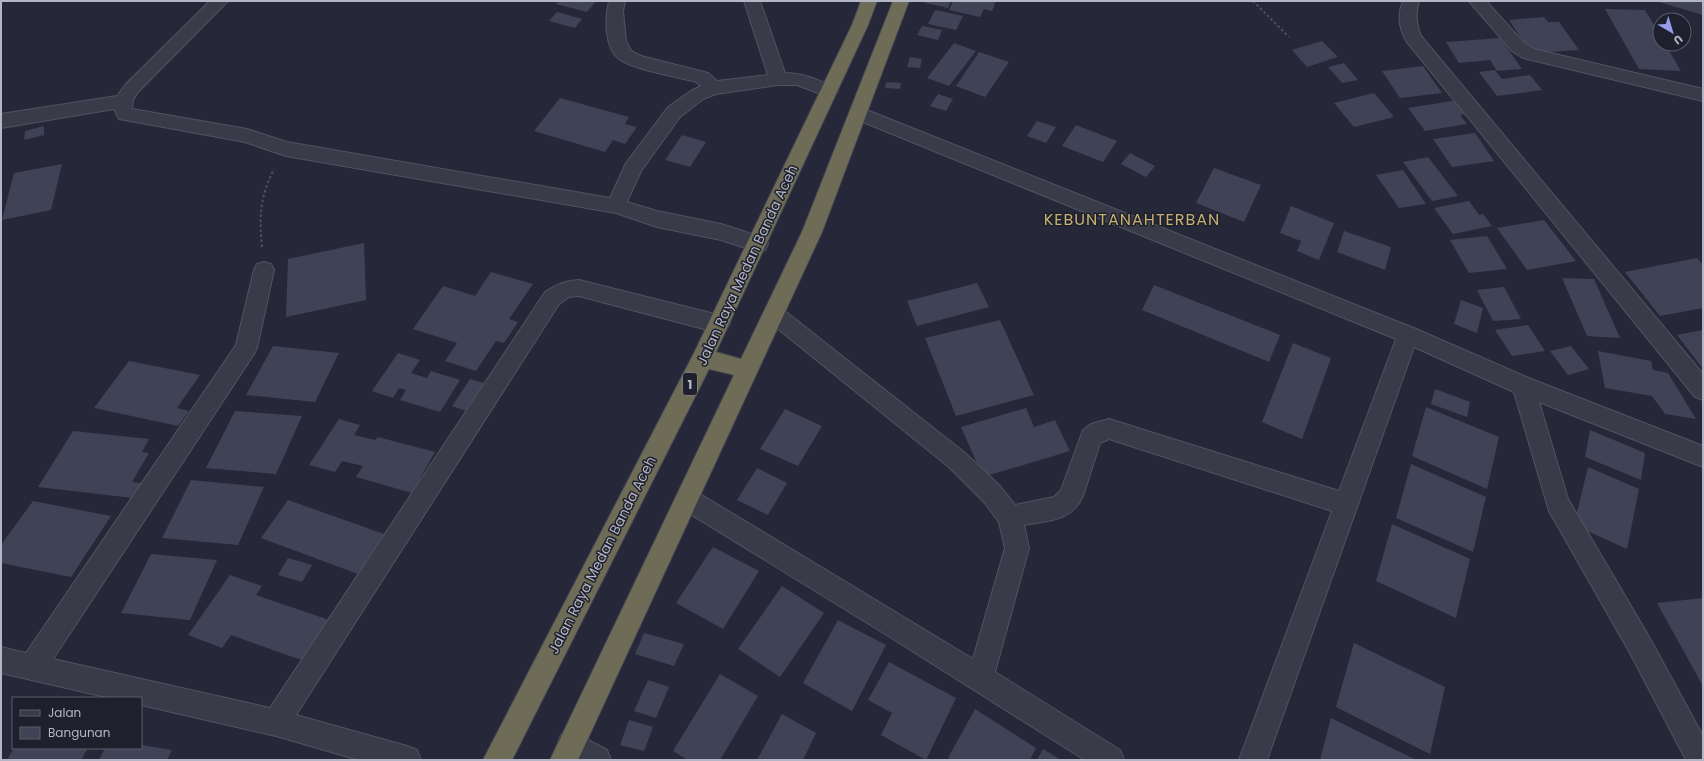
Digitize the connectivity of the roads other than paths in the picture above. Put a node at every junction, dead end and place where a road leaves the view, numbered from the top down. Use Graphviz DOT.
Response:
graph roads {
  1 [pos="220,1"];
  2 [pos="617,1"];
  3 [pos="752,1"];
  4 [pos="869,1"];
  5 [pos="901,1"];
  6 [pos="1410,1"];
  7 [pos="1477,1"];
  8 [pos="778,79"];
  9 [pos="713,88"];
  10 [pos="829,91"];
  11 [pos="1703,95"];
  12 [pos="123,101"];
  13 [pos="860,113"];
  14 [pos="1,121"];
  15 [pos="616,206"];
  16 [pos="758,244"];
  17 [pos="264,270"];
  18 [pos="774,314"];
  19 [pos="718,324"];
  20 [pos="1408,336"];
  21 [pos="703,358"];
  22 [pos="748,370"];
  23 [pos="1523,386"];
  24 [pos="1703,390"];
  25 [pos="1703,457"];
  26 [pos="687,499"];
  27 [pos="1346,504"];
  28 [pos="1010,517"];
  29 [pos="1,660"];
  30 [pos="32,667"];
  31 [pos="981,677"];
  32 [pos="276,723"];
  33 [pos="567,752"];
  34 [pos="407,760"];
  35 [pos="497,760"];
  36 [pos="597,760"];
  37 [pos="1110,760"];
  38 [pos="1253,760"];
  39 [pos="1701,760"];
  1 -- 12 [label="street"];
  2 -- 9 [label="street"];
  3 -- 8 [label="street"];
  4 -- 10 [label="highway, Jalan Raya Medan Banda Aceh / 1"];
  5 -- 13 [label="highway"];
  6 -- 24 [label="street"];
  7 -- 11 [label="street"];
  8 -- 9 [label="street"];
  8 -- 10 [label="street"];
  9 -- 15 [label="street"];
  10 -- 16 [label="highway, Jalan Raya Medan Banda Aceh / 1"];
  12 -- 14 [label="street"];
  12 -- 15 [label="street"];
  13 -- 18 [label="highway"];
  13 -- 20 [label="street"];
  15 -- 16 [label="street"];
  16 -- 19 [label="highway, Jalan Raya Medan Banda Aceh / 1"];
  17 -- 30 [label="street"];
  18 -- 22 [label="highway"];
  18 -- 28 [label="street"];
  19 -- 21 [label="highway, Jalan Raya Medan Banda Aceh / 1"];
  19 -- 32 [label="street"];
  20 -- 23 [label="street"];
  20 -- 27 [label="street"];
  21 -- 22 [label="highway"];
  21 -- 35 [label="highway, Jalan Raya Medan Banda Aceh / 1"];
  22 -- 26 [label="highway"];
  23 -- 25 [label="street"];
  23 -- 39 [label="street"];
  26 -- 31 [label="street"];
  26 -- 33 [label="highway"];
  27 -- 28 [label="street"];
  27 -- 38 [label="street"];
  28 -- 31 [label="street"];
  29 -- 30 [label="street"];
  30 -- 32 [label="street"];
  31 -- 37 [label="street"];
  32 -- 34 [label="street"];
  33 -- 36 [label="street"];
}
